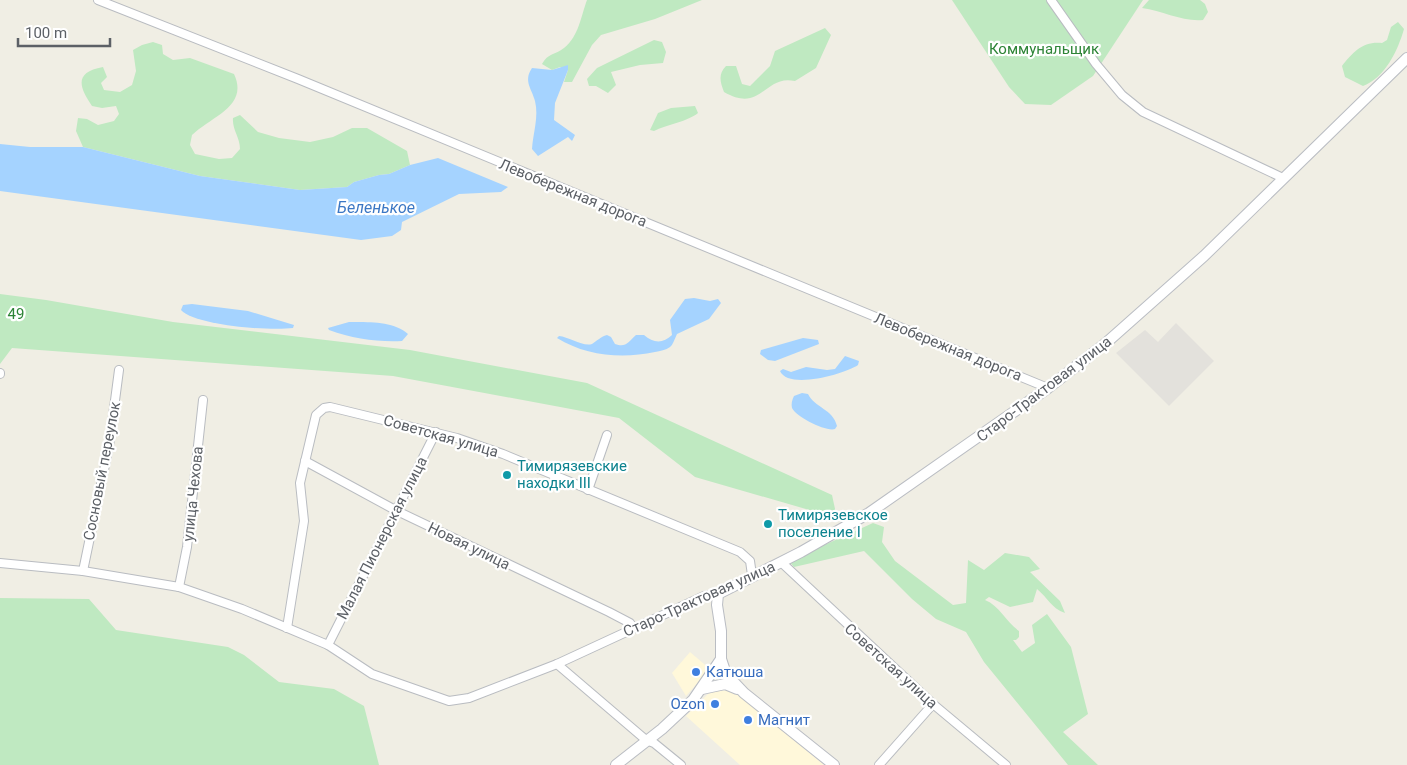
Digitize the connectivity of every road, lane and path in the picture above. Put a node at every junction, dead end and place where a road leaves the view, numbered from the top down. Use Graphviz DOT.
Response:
graph roads {
  1 [pos="98,0"];
  2 [pos="1051,0"];
  3 [pos="1407,58"];
  4 [pos="1283,178"];
  5 [pos="119,370"];
  6 [pos="1048,388"];
  7 [pos="203,400"];
  8 [pos="436,432"];
  9 [pos="607,435"];
  10 [pos="305,461"];
  11 [pos="588,490"];
  12 [pos="397,511"];
  13 [pos="781,562"];
  14 [pos="0,563"];
  15 [pos="83,571"];
  16 [pos="752,575"];
  17 [pos="180,587"];
  18 [pos="718,594"];
  19 [pos="287,628"];
  20 [pos="634,628"];
  21 [pos="328,645"];
  22 [pos="721,659"];
  23 [pos="557,664"];
  24 [pos="702,689"];
  25 [pos="744,692"];
  26 [pos="933,704"];
  27 [pos="646,740"];
  28 [pos="616,765"];
  29 [pos="681,765"];
  30 [pos="834,765"];
  31 [pos="880,765"];
  32 [pos="1006,765"];
  1 -- 6 [label="street, Левобережная дорога"];
  2 -- 4 [label="street"];
  3 -- 4 [label="street, Старо-Трактовая улица"];
  4 -- 6 [label="street, Старо-Трактовая улица"];
  5 -- 15 [label="street, Сосновый переулок"];
  6 -- 13 [label="street, Старо-Трактовая улица"];
  7 -- 17 [label="street, улица Чехова"];
  8 -- 10 [label="street, Советская улица"];
  8 -- 11 [label="street, Советская улица"];
  8 -- 12 [label="street, Малая Пионерская улица"];
  9 -- 11 [label="street"];
  10 -- 12 [label="street, Новая улица"];
  10 -- 19 [label="street"];
  11 -- 16 [label="street, Советская улица"];
  12 -- 20 [label="street, Новая улица"];
  12 -- 21 [label="street, Малая Пионерская улица"];
  13 -- 16 [label="street, Старо-Трактовая улица"];
  13 -- 26 [label="street, Советская улица"];
  14 -- 15 [label="street, Старо-Трактовая улица"];
  15 -- 17 [label="street, Старо-Трактовая улица"];
  16 -- 18 [label="street, Старо-Трактовая улица"];
  17 -- 19 [label="street, Старо-Трактовая улица"];
  18 -- 20 [label="street, Старо-Трактовая улица"];
  18 -- 22 [label="street"];
  19 -- 21 [label="street, Старо-Трактовая улица"];
  20 -- 23 [label="street, Старо-Трактовая улица"];
  21 -- 23 [label="street, Старо-Трактовая улица"];
  22 -- 24 [label="street"];
  22 -- 25 [label="street"];
  23 -- 27 [label="street"];
  24 -- 25 [label="street"];
  24 -- 27 [label="street"];
  25 -- 30 [label="street"];
  26 -- 31 [label="street"];
  26 -- 32 [label="street, Советская улица"];
  27 -- 28 [label="street"];
  27 -- 29 [label="street"];
}
